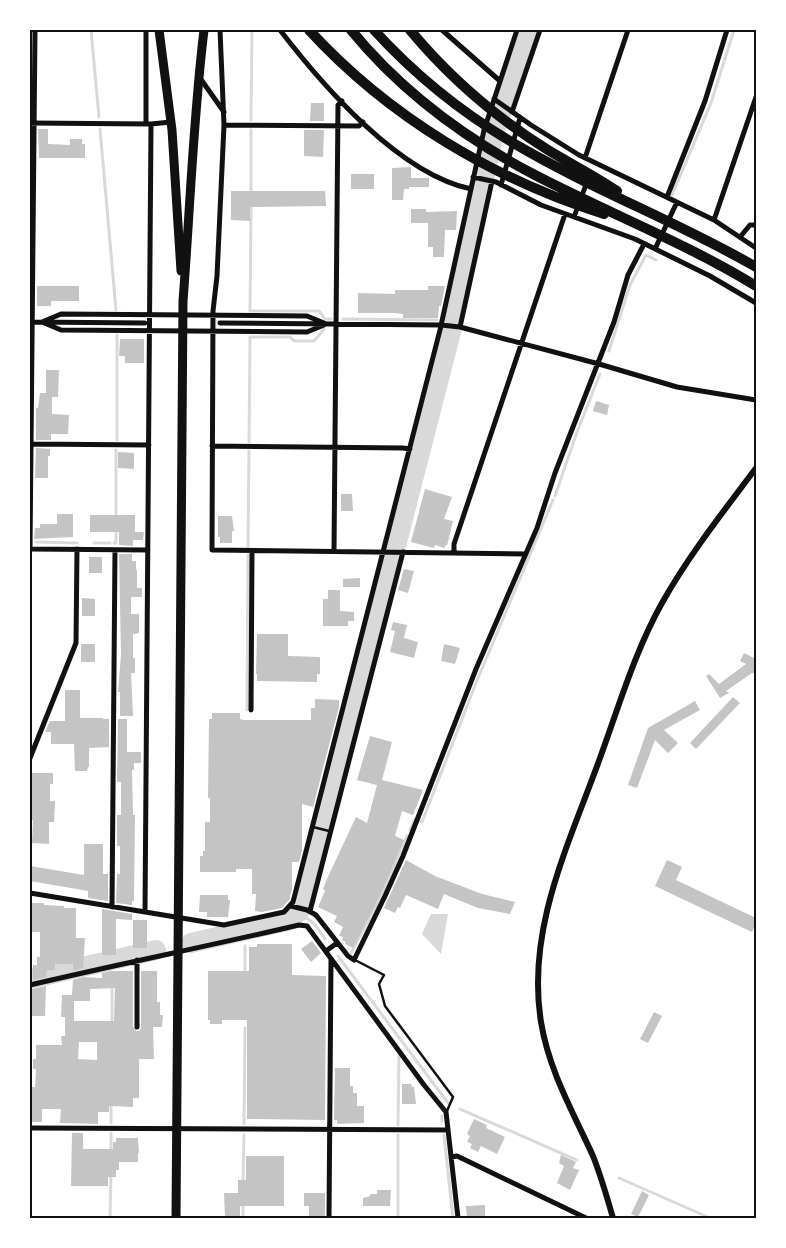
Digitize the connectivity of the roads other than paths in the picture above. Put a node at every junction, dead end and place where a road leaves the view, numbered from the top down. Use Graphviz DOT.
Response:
graph roads {
  1 [pos="35,30"];
  2 [pos="146,30"];
  3 [pos="159,30"];
  4 [pos="204,30"];
  5 [pos="220,30"];
  6 [pos="280,30"];
  7 [pos="310,30"];
  8 [pos="351,30"];
  9 [pos="374,30"];
  10 [pos="410,30"];
  11 [pos="442,30"];
  12 [pos="517,30"];
  13 [pos="540,30"];
  14 [pos="628,30"];
  15 [pos="728,30"];
  16 [pos="199,76"];
  17 [pos="500,81"];
  18 [pos="756,97"];
  19 [pos="497,100"];
  20 [pos="342,101"];
  21 [pos="510,111"];
  22 [pos="224,112"];
  23 [pos="520,118"];
  24 [pos="171,122"];
  25 [pos="363,122"];
  26 [pos="32,123"];
  27 [pos="149,124"];
  28 [pos="224,125"];
  29 [pos="338,126"];
  30 [pos="585,158"];
  31 [pos="594,162"];
  32 [pos="476,178"];
  33 [pos="491,181"];
  34 [pos="501,185"];
  35 [pos="471,190"];
  36 [pos="666,197"];
  37 [pos="677,202"];
  38 [pos="648,211"];
  39 [pos="565,214"];
  40 [pos="574,217"];
  41 [pos="714,220"];
  42 [pos="756,224"];
  43 [pos="641,226"];
  44 [pos="740,237"];
  45 [pos="644,244"];
  46 [pos="655,248"];
  47 [pos="756,248"];
  48 [pos="756,267"];
  49 [pos="756,286"];
  50 [pos="183,301"];
  51 [pos="756,303"];
  52 [pos="150,315"];
  53 [pos="183,315"];
  54 [pos="213,315"];
  55 [pos="31,322"];
  56 [pos="42,322"];
  57 [pos="145,323"];
  58 [pos="220,323"];
  59 [pos="326,324"];
  60 [pos="336,324"];
  61 [pos="444,325"];
  62 [pos="459,327"];
  63 [pos="150,331"];
  64 [pos="183,331"];
  65 [pos="213,332"];
  66 [pos="522,344"];
  67 [pos="599,364"];
  68 [pos="756,400"];
  69 [pos="30,444"];
  70 [pos="149,445"];
  71 [pos="212,446"];
  72 [pos="335,447"];
  73 [pos="410,449"];
  74 [pos="756,468"];
  75 [pos="77,549"];
  76 [pos="115,550"];
  77 [pos="148,550"];
  78 [pos="252,551"];
  79 [pos="334,551"];
  80 [pos="386,552"];
  81 [pos="401,552"];
  82 [pos="454,552"];
  83 [pos="526,554"];
  84 [pos="251,710"];
  85 [pos="30,758"];
  86 [pos="315,827"];
  87 [pos="330,831"];
  88 [pos="30,892"];
  89 [pos="291,906"];
  90 [pos="112,907"];
  91 [pos="309,911"];
  92 [pos="145,912"];
  93 [pos="178,918"];
  94 [pos="338,943"];
  95 [pos="326,951"];
  96 [pos="178,953"];
  97 [pos="331,959"];
  98 [pos="138,960"];
  99 [pos="354,960"];
  100 [pos="30,985"];
  101 [pos="137,1028"];
  102 [pos="446,1112"];
  103 [pos="30,1128"];
  104 [pos="176,1129"];
  105 [pos="330,1130"];
  106 [pos="448,1130"];
  107 [pos="451,1157"];
  108 [pos="176,1218"];
  109 [pos="329,1218"];
  110 [pos="458,1218"];
  111 [pos="586,1218"];
  112 [pos="613,1218"];
  1 -- 26 [label="street"];
  2 -- 27 [label="street"];
  3 -- 24 [label="highway"];
  4 -- 16 [label="highway"];
  5 -- 22 [label="street"];
  6 -- 20 [label="street"];
  7 -- 43 [label="highway"];
  8 -- 43 [label="highway"];
  9 -- 38 [label="highway"];
  10 -- 38 [label="highway"];
  11 -- 17 [label="street"];
  12 -- 17 [label="street"];
  13 -- 21 [label="street"];
  14 -- 30 [label="street"];
  15 -- 36 [label="street"];
  16 -- 22 [label="street"];
  16 -- 50 [label="highway"];
  17 -- 19 [label="street"];
  18 -- 41 [label="street"];
  19 -- 21 [label="street"];
  19 -- 32 [label="street"];
  20 -- 25 [label="street"];
  20 -- 29 [label="street"];
  21 -- 23 [label="street"];
  22 -- 28 [label="street"];
  23 -- 30 [label="street"];
  23 -- 34 [label="street"];
  24 -- 27 [label="street"];
  24 -- 50 [label="highway"];
  25 -- 29 [label="street"];
  25 -- 35 [label="street"];
  26 -- 27 [label="street"];
  26 -- 55 [label="street"];
  27 -- 52 [label="street"];
  28 -- 29 [label="street"];
  28 -- 54 [label="street"];
  29 -- 60 [label="street"];
  30 -- 31 [label="street"];
  31 -- 36 [label="street"];
  31 -- 40 [label="street"];
  32 -- 33 [label="street"];
  32 -- 35 [label="street"];
  33 -- 34 [label="street"];
  33 -- 62 [label="street"];
  34 -- 39 [label="street"];
  35 -- 61 [label="street"];
  36 -- 37 [label="street"];
  37 -- 41 [label="street"];
  37 -- 46 [label="street"];
  38 -- 48 [label="highway"];
  39 -- 40 [label="street"];
  39 -- 66 [label="street"];
  40 -- 45 [label="street"];
  41 -- 44 [label="street"];
  42 -- 44 [label="street"];
  43 -- 49 [label="highway"];
  44 -- 47 [label="street"];
  45 -- 46 [label="street"];
  45 -- 67 [label="street"];
  46 -- 51 [label="street"];
  50 -- 53 [label="highway"];
  52 -- 53 [label="street"];
  52 -- 56 [label="street"];
  52 -- 63 [label="street"];
  53 -- 54 [label="street"];
  53 -- 64 [label="highway"];
  54 -- 59 [label="street"];
  54 -- 65 [label="street"];
  55 -- 56 [label="street"];
  55 -- 69 [label="street"];
  56 -- 57 [label="street"];
  56 -- 63 [label="street"];
  58 -- 59 [label="street"];
  59 -- 60 [label="street"];
  59 -- 65 [label="street"];
  60 -- 61 [label="street"];
  60 -- 72 [label="street"];
  61 -- 62 [label="street"];
  61 -- 73 [label="street"];
  62 -- 66 [label="street"];
  63 -- 64 [label="street"];
  63 -- 70 [label="street"];
  64 -- 65 [label="street"];
  64 -- 93 [label="highway"];
  65 -- 71 [label="street"];
  66 -- 67 [label="street"];
  66 -- 82 [label="street"];
  67 -- 68 [label="street"];
  67 -- 83 [label="street"];
  69 -- 70 [label="street"];
  69 -- 75 [label="street"];
  70 -- 77 [label="street"];
  71 -- 72 [label="street"];
  71 -- 78 [label="street"];
  72 -- 73 [label="street"];
  72 -- 79 [label="street"];
  73 -- 80 [label="street"];
  74 -- 112 [label="street"];
  75 -- 76 [label="street"];
  75 -- 85 [label="street"];
  76 -- 77 [label="street"];
  76 -- 90 [label="street"];
  77 -- 92 [label="street"];
  78 -- 79 [label="street"];
  78 -- 84 [label="street"];
  79 -- 80 [label="street"];
  80 -- 81 [label="street"];
  80 -- 86 [label="street"];
  81 -- 82 [label="street"];
  81 -- 87 [label="street"];
  82 -- 83 [label="street"];
  83 -- 99 [label="street"];
  86 -- 87 [label="lane"];
  86 -- 89 [label="street"];
  87 -- 91 [label="street"];
  88 -- 90 [label="street"];
  89 -- 91 [label="street"];
  89 -- 93 [label="street"];
  90 -- 92 [label="street"];
  91 -- 94 [label="street"];
  92 -- 93 [label="street"];
  93 -- 96 [label="highway"];
  94 -- 95 [label="street"];
  94 -- 99 [label="street"];
  95 -- 96 [label="street"];
  95 -- 97 [label="street"];
  96 -- 98 [label="street"];
  96 -- 104 [label="highway"];
  97 -- 102 [label="street"];
  97 -- 105 [label="street"];
  98 -- 100 [label="street"];
  98 -- 101 [label="street"];
  99 -- 102 [label="lane"];
  102 -- 106 [label="street"];
  103 -- 104 [label="street"];
  104 -- 105 [label="street"];
  104 -- 108 [label="highway"];
  105 -- 106 [label="street"];
  105 -- 109 [label="street"];
  106 -- 107 [label="street"];
  107 -- 110 [label="street"];
  107 -- 111 [label="street"];
}
